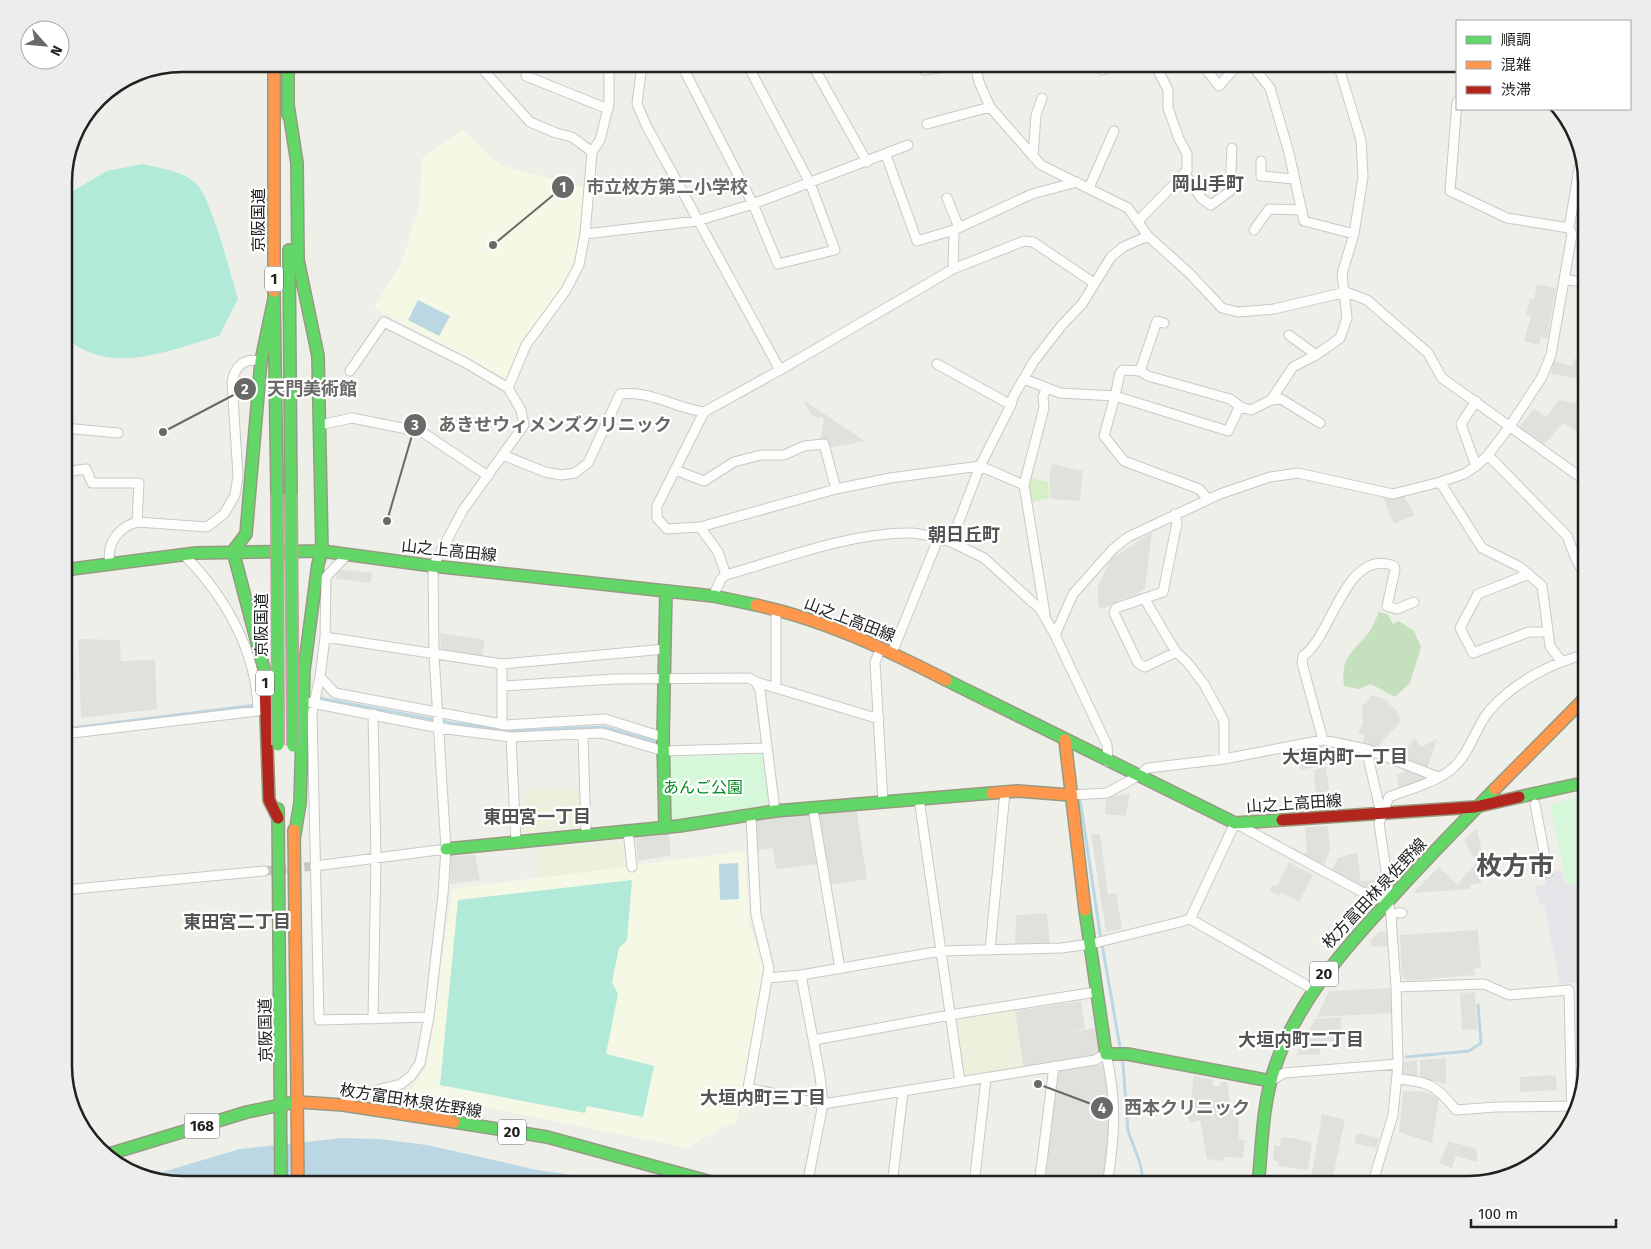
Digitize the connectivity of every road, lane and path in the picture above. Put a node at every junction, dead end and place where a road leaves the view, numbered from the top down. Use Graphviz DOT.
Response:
graph roads {
  1 [pos="274,72"];
  2 [pos="288,72"];
  3 [pos="528,72"];
  4 [pos="609,72"];
  5 [pos="641,72"];
  6 [pos="685,72"];
  7 [pos="751,72"];
  8 [pos="816,72"];
  9 [pos="977,72"];
  10 [pos="1160,72"];
  11 [pos="1208,72"];
  12 [pos="1231,72"];
  13 [pos="1257,72"];
  14 [pos="1341,72"];
  15 [pos="486,73"];
  16 [pos="1042,98"];
  17 [pos="288,105"];
  18 [pos="990,107"];
  19 [pos="608,109"];
  20 [pos="1456,110"];
  21 [pos="928,124"];
  22 [pos="1114,131"];
  23 [pos="908,145"];
  24 [pos="1232,148"];
  25 [pos="592,152"];
  26 [pos="886,155"];
  27 [pos="1033,157"];
  28 [pos="1261,161"];
  29 [pos="867,162"];
  30 [pos="1184,173"];
  31 [pos="1578,175"];
  32 [pos="1294,179"];
  33 [pos="1077,182"];
  34 [pos="810,183"];
  35 [pos="1089,188"];
  36 [pos="947,198"];
  37 [pos="754,204"];
  38 [pos="1302,210"];
  39 [pos="697,221"];
  40 [pos="1138,221"];
  41 [pos="1569,228"];
  42 [pos="957,229"];
  43 [pos="1254,230"];
  44 [pos="585,234"];
  45 [pos="1354,234"];
  46 [pos="1148,236"];
  47 [pos="953,269"];
  48 [pos="1564,279"];
  49 [pos="1578,281"];
  50 [pos="1094,282"];
  51 [pos="1346,292"];
  52 [pos="274,299"];
  53 [pos="1157,321"];
  54 [pos="1289,335"];
  55 [pos="1316,355"];
  56 [pos="261,361"];
  57 [pos="937,364"];
  58 [pos="780,370"];
  59 [pos="350,371"];
  60 [pos="1140,371"];
  61 [pos="1024,379"];
  62 [pos="508,388"];
  63 [pos="1046,389"];
  64 [pos="1115,396"];
  65 [pos="1271,400"];
  66 [pos="1476,400"];
  67 [pos="1011,405"];
  68 [pos="1241,407"];
  69 [pos="704,412"];
  70 [pos="1320,423"];
  71 [pos="320,425"];
  72 [pos="1510,426"];
  73 [pos="73,429"];
  74 [pos="118,433"];
  75 [pos="1488,455"];
  76 [pos="503,456"];
  77 [pos="980,466"];
  78 [pos="1476,466"];
  79 [pos="675,470"];
  80 [pos="73,471"];
  81 [pos="1578,475"];
  82 [pos="488,476"];
  83 [pos="1440,482"];
  84 [pos="1024,485"];
  85 [pos="836,489"];
  86 [pos="1208,499"];
  87 [pos="1175,514"];
  88 [pos="137,522"];
  89 [pos="700,527"];
  90 [pos="938,539"];
  91 [pos="951,542"];
  92 [pos="233,551"];
  93 [pos="322,551"];
  94 [pos="348,554"];
  95 [pos="184,555"];
  96 [pos="1578,563"];
  97 [pos="110,564"];
  98 [pos="433,566"];
  99 [pos="73,569"];
  100 [pos="1529,574"];
  101 [pos="726,575"];
  102 [pos="666,591"];
  103 [pos="713,596"];
  104 [pos="1144,598"];
  105 [pos="1414,602"];
  106 [pos="776,610"];
  107 [pos="1046,619"];
  108 [pos="1548,632"];
  109 [pos="1055,635"];
  110 [pos="325,638"];
  111 [pos="665,649"];
  112 [pos="887,650"];
  113 [pos="1176,652"];
  114 [pos="434,654"];
  115 [pos="1578,656"];
  116 [pos="1561,661"];
  117 [pos="502,664"];
  118 [pos="320,677"];
  119 [pos="664,680"];
  120 [pos="756,682"];
  121 [pos="502,686"];
  122 [pos="776,688"];
  123 [pos="311,702"];
  124 [pos="381,702"];
  125 [pos="1578,705"];
  126 [pos="438,713"];
  127 [pos="378,715"];
  128 [pos="878,719"];
  129 [pos="502,725"];
  130 [pos="439,727"];
  131 [pos="73,733"];
  132 [pos="583,734"];
  133 [pos="511,737"];
  134 [pos="663,737"];
  135 [pos="1065,740"];
  136 [pos="1323,740"];
  137 [pos="767,748"];
  138 [pos="1366,749"];
  139 [pos="664,751"];
  140 [pos="1224,759"];
  141 [pos="1108,762"];
  142 [pos="1138,776"];
  143 [pos="1438,777"];
  144 [pos="1578,784"];
  145 [pos="1005,792"];
  146 [pos="1070,795"];
  147 [pos="919,799"];
  148 [pos="883,802"];
  149 [pos="1535,804"];
  150 [pos="1476,807"];
  151 [pos="813,809"];
  152 [pos="775,811"];
  153 [pos="1381,813"];
  154 [pos="752,816"];
  155 [pos="278,818"];
  156 [pos="1235,823"];
  157 [pos="665,828"];
  158 [pos="628,831"];
  159 [pos="586,836"];
  160 [pos="294,839"];
  161 [pos="516,842"];
  162 [pos="446,849"];
  163 [pos="376,858"];
  164 [pos="315,866"];
  165 [pos="632,867"];
  166 [pos="264,871"];
  167 [pos="1548,874"];
  168 [pos="73,889"];
  169 [pos="1388,901"];
  170 [pos="1190,919"];
  171 [pos="1097,942"];
  172 [pos="990,950"];
  173 [pos="941,951"];
  174 [pos="840,969"];
  175 [pos="801,975"];
  176 [pos="767,978"];
  177 [pos="1396,988"];
  178 [pos="1313,989"];
  179 [pos="1096,992"];
  180 [pos="950,1015"];
  181 [pos="429,1017"];
  182 [pos="374,1019"];
  183 [pos="814,1040"];
  184 [pos="1111,1054"];
  185 [pos="1398,1064"];
  186 [pos="1054,1066"];
  187 [pos="986,1079"];
  188 [pos="1396,1079"];
  189 [pos="1270,1081"];
  190 [pos="960,1082"];
  191 [pos="903,1092"];
  192 [pos="1575,1092"];
  193 [pos="298,1102"];
  194 [pos="282,1103"];
  195 [pos="823,1104"];
  196 [pos="344,1105"];
  197 [pos="1571,1106"];
  198 [pos="114,1153"];
  199 [pos="281,1176"];
  200 [pos="298,1176"];
  201 [pos="689,1176"];
  202 [pos="809,1176"];
  203 [pos="893,1176"];
  204 [pos="975,1176"];
  205 [pos="1040,1176"];
  206 [pos="1109,1176"];
  207 [pos="1259,1176"];
  208 [pos="1375,1176"];
  1 -- 52 [label="main road, 京阪国道 / 1"];
  2 -- 17 [label="main road, 京阪国道 / 1"];
  3 -- 19 [label="street"];
  4 -- 19 [label="street"];
  5 -- 39 [label="street"];
  6 -- 37 [label="street"];
  7 -- 34 [label="street"];
  8 -- 29 [label="street"];
  9 -- 18 [label="street"];
  10 -- 30 [label="street"];
  11 -- 12 [label="street"];
  13 -- 32 [label="street"];
  14 -- 45 [label="street"];
  15 -- 25 [label="street"];
  16 -- 27 [label="street"];
  17 -- 71 [label="main road"];
  17 -- 160 [label="main road, 京阪国道 / 1, bridge"];
  18 -- 21 [label="street"];
  18 -- 27 [label="street"];
  19 -- 25 [label="street"];
  20 -- 41 [label="street"];
  22 -- 35 [label="street"];
  23 -- 26 [label="street"];
  24 -- 30 [label="street"];
  25 -- 44 [label="street"];
  26 -- 29 [label="street"];
  26 -- 42 [label="street"];
  27 -- 33 [label="street"];
  28 -- 32 [label="street"];
  29 -- 34 [label="street"];
  30 -- 40 [label="street"];
  31 -- 41 [label="street"];
  32 -- 38 [label="street"];
  33 -- 35 [label="street"];
  33 -- 42 [label="street"];
  34 -- 37 [label="street"];
  34 -- 37 [label="street"];
  35 -- 40 [label="street"];
  36 -- 42 [label="street"];
  37 -- 39 [label="street"];
  38 -- 43 [label="street"];
  38 -- 45 [label="street"];
  39 -- 44 [label="street"];
  39 -- 58 [label="street"];
  40 -- 46 [label="street"];
  41 -- 48 [label="street"];
  42 -- 47 [label="street"];
  44 -- 62 [label="street"];
  45 -- 51 [label="street"];
  46 -- 50 [label="street"];
  46 -- 51 [label="street"];
  47 -- 50 [label="street"];
  47 -- 58 [label="street"];
  48 -- 49 [label="street"];
  48 -- 72 [label="street"];
  50 -- 61 [label="street"];
  51 -- 55 [label="street"];
  51 -- 66 [label="street"];
  52 -- 56 [label="main road, 1"];
  52 -- 155 [label="main road, 京阪国道 / 1, bridge"];
  53 -- 60 [label="street"];
  54 -- 55 [label="street"];
  55 -- 65 [label="street"];
  56 -- 88 [label="street"];
  56 -- 92 [label="main road, 1"];
  57 -- 67 [label="street"];
  58 -- 69 [label="street"];
  59 -- 62 [label="street"];
  60 -- 64 [label="street"];
  60 -- 68 [label="street"];
  61 -- 63 [label="street"];
  61 -- 67 [label="street"];
  62 -- 76 [label="street"];
  63 -- 64 [label="street"];
  63 -- 84 [label="street"];
  64 -- 68 [label="street"];
  64 -- 86 [label="street"];
  65 -- 68 [label="street"];
  65 -- 70 [label="street"];
  66 -- 72 [label="street"];
  66 -- 78 [label="street"];
  67 -- 77 [label="street"];
  69 -- 76 [label="street"];
  69 -- 79 [label="street"];
  71 -- 82 [label="street"];
  71 -- 93 [label="main road"];
  72 -- 75 [label="street"];
  72 -- 81 [label="street"];
  73 -- 74 [label="street"];
  75 -- 78 [label="street"];
  75 -- 96 [label="street"];
  76 -- 82 [label="street"];
  77 -- 84 [label="street"];
  77 -- 85 [label="street"];
  77 -- 91 [label="street"];
  78 -- 83 [label="street"];
  79 -- 85 [label="street"];
  79 -- 89 [label="street"];
  80 -- 88 [label="street"];
  82 -- 98 [label="street"];
  83 -- 86 [label="street"];
  83 -- 100 [label="street"];
  84 -- 107 [label="street"];
  85 -- 89 [label="street"];
  86 -- 87 [label="street"];
  87 -- 104 [label="street"];
  87 -- 109 [label="street"];
  88 -- 97 [label="street"];
  89 -- 101 [label="street"];
  90 -- 91 [label="street"];
  90 -- 101 [label="street"];
  90 -- 112 [label="street"];
  91 -- 107 [label="street"];
  92 -- 93 [label="main road, 山之上高田線"];
  92 -- 95 [label="main road, 山之上高田線"];
  92 -- 155 [label="main road, 1"];
  93 -- 94 [label="main road, 山之上高田線"];
  93 -- 160 [label="main road"];
  94 -- 98 [label="main road, 山之上高田線"];
  94 -- 110 [label="street"];
  95 -- 97 [label="main road, 山之上高田線"];
  95 -- 131 [label="street"];
  97 -- 99 [label="main road, 山之上高田線"];
  98 -- 102 [label="main road, 山之上高田線"];
  98 -- 114 [label="street"];
  100 -- 108 [label="street"];
  100 -- 108 [label="street"];
  101 -- 103 [label="street"];
  102 -- 103 [label="main road, 山之上高田線"];
  102 -- 111 [label="main road"];
  103 -- 106 [label="main road, 山之上高田線"];
  104 -- 113 [label="street"];
  104 -- 113 [label="street"];
  105 -- 136 [label="street"];
  106 -- 112 [label="main road, 山之上高田線"];
  106 -- 122 [label="street"];
  107 -- 109 [label="street"];
  108 -- 116 [label="street"];
  109 -- 141 [label="street"];
  110 -- 114 [label="street"];
  110 -- 118 [label="street"];
  111 -- 117 [label="street"];
  111 -- 119 [label="main road"];
  112 -- 128 [label="street"];
  112 -- 135 [label="main road, 山之上高田線"];
  113 -- 140 [label="street"];
  114 -- 117 [label="street"];
  114 -- 126 [label="street"];
  115 -- 116 [label="street"];
  116 -- 143 [label="street"];
  117 -- 121 [label="street"];
  118 -- 123 [label="street"];
  118 -- 124 [label="street"];
  119 -- 120 [label="street"];
  119 -- 121 [label="street"];
  119 -- 134 [label="main road"];
  120 -- 122 [label="street"];
  120 -- 137 [label="street"];
  121 -- 129 [label="street"];
  122 -- 128 [label="street"];
  123 -- 127 [label="street"];
  123 -- 164 [label="street"];
  124 -- 126 [label="street"];
  124 -- 127 [label="street"];
  125 -- 150 [label="main road, 枚方富田林泉佐野線 / 20"];
  126 -- 129 [label="street"];
  126 -- 130 [label="street"];
  127 -- 130 [label="street"];
  127 -- 163 [label="street"];
  128 -- 148 [label="street"];
  129 -- 134 [label="street"];
  130 -- 133 [label="street"];
  130 -- 162 [label="street"];
  132 -- 133 [label="street"];
  132 -- 139 [label="street"];
  132 -- 159 [label="street"];
  133 -- 161 [label="street"];
  134 -- 139 [label="main road"];
  135 -- 141 [label="main road, 山之上高田線"];
  135 -- 146 [label="main road"];
  136 -- 138 [label="street"];
  136 -- 140 [label="street"];
  137 -- 139 [label="street"];
  137 -- 152 [label="street"];
  138 -- 143 [label="street"];
  138 -- 153 [label="street"];
  139 -- 157 [label="main road"];
  140 -- 142 [label="street"];
  141 -- 142 [label="main road, 山之上高田線"];
  142 -- 146 [label="street"];
  142 -- 156 [label="main road, 山之上高田線"];
  143 -- 153 [label="street"];
  144 -- 150 [label="main road, 山之上高田線"];
  145 -- 146 [label="main road"];
  145 -- 147 [label="main road"];
  145 -- 172 [label="street"];
  146 -- 171 [label="main road"];
  147 -- 148 [label="main road"];
  147 -- 173 [label="street"];
  148 -- 151 [label="main road"];
  149 -- 167 [label="street"];
  150 -- 153 [label="main road, 山之上高田線"];
  150 -- 169 [label="main road, 枚方富田林泉佐野線 / 20"];
  151 -- 152 [label="main road"];
  151 -- 174 [label="street"];
  152 -- 154 [label="main road"];
  153 -- 156 [label="main road, 山之上高田線"];
  153 -- 169 [label="street"];
  154 -- 157 [label="main road"];
  154 -- 176 [label="street"];
  155 -- 194 [label="main road, 京阪国道 / 1"];
  156 -- 169 [label="street"];
  156 -- 170 [label="street"];
  157 -- 158 [label="main road"];
  158 -- 159 [label="main road"];
  158 -- 165 [label="street"];
  159 -- 161 [label="main road"];
  160 -- 193 [label="main road, 京阪国道 / 1"];
  161 -- 162 [label="main road"];
  162 -- 163 [label="street"];
  162 -- 181 [label="street"];
  163 -- 164 [label="street"];
  163 -- 182 [label="street"];
  164 -- 182 [label="street"];
  166 -- 168 [label="street"];
  169 -- 177 [label="street"];
  169 -- 178 [label="main road, 枚方富田林泉佐野線 / 20"];
  170 -- 171 [label="street"];
  170 -- 178 [label="street"];
  171 -- 172 [label="street"];
  171 -- 179 [label="main road"];
  172 -- 173 [label="street"];
  173 -- 174 [label="street"];
  173 -- 180 [label="street"];
  174 -- 175 [label="street"];
  175 -- 176 [label="street"];
  175 -- 183 [label="street"];
  176 -- 195 [label="street"];
  177 -- 185 [label="street"];
  177 -- 192 [label="street"];
  178 -- 189 [label="main road, 枚方富田林泉佐野線 / 20"];
  179 -- 180 [label="street"];
  179 -- 184 [label="main road"];
  180 -- 183 [label="street"];
  180 -- 190 [label="street"];
  181 -- 182 [label="street"];
  181 -- 196 [label="street"];
  183 -- 195 [label="street"];
  184 -- 186 [label="street"];
  184 -- 189 [label="main road"];
  184 -- 206 [label="street"];
  185 -- 188 [label="street"];
  185 -- 189 [label="street"];
  186 -- 187 [label="street"];
  186 -- 205 [label="street"];
  187 -- 190 [label="street"];
  187 -- 204 [label="street"];
  188 -- 197 [label="street"];
  188 -- 208 [label="street"];
  189 -- 207 [label="main road, 枚方富田林泉佐野線 / 20"];
  190 -- 191 [label="street"];
  191 -- 195 [label="street"];
  191 -- 203 [label="street"];
  193 -- 194 [label="main road, 168"];
  193 -- 196 [label="main road, 枚方富田林泉佐野線 / 20"];
  193 -- 200 [label="main road, 京阪国道 / 1"];
  194 -- 198 [label="main road, 168"];
  194 -- 199 [label="main road, 京阪国道 / 1"];
  195 -- 202 [label="street"];
  196 -- 201 [label="main road, 枚方富田林泉佐野線 / 20"];
}
